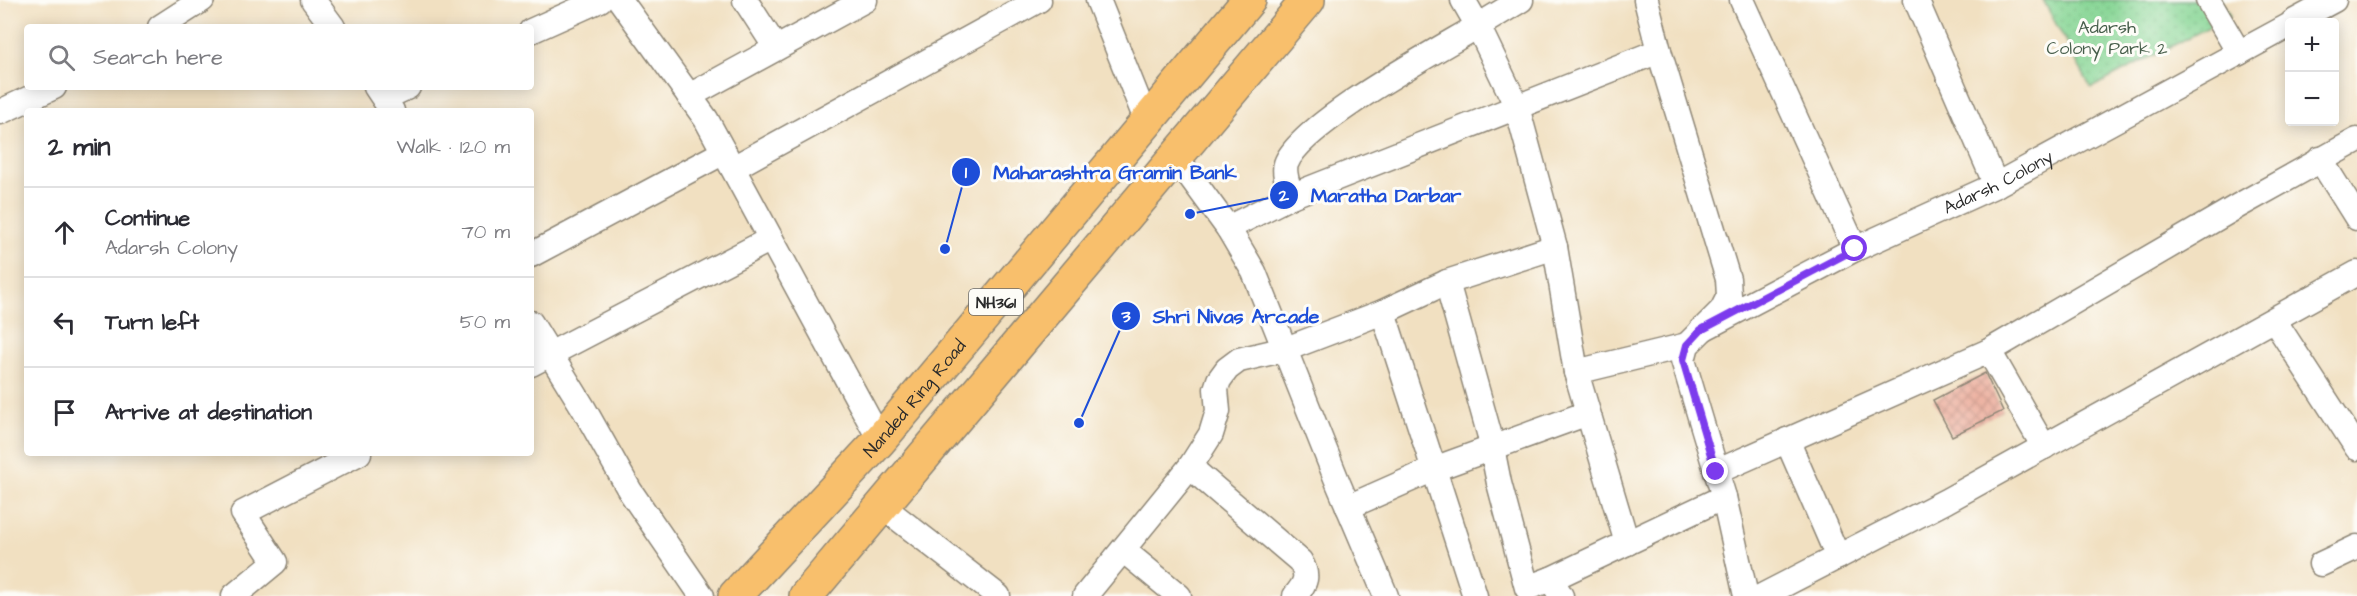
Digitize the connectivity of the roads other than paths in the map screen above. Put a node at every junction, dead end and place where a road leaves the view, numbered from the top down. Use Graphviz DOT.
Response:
graph roads {
  1 [pos="202,0"];
  2 [pos="313,0"];
  3 [pos="600,0"];
  4 [pos="620,0"];
  5 [pos="745,0"];
  6 [pos="865,0"];
  7 [pos="1039,0"];
  8 [pos="1098,0"];
  9 [pos="1249,0"];
  10 [pos="1308,0"];
  11 [pos="1463,0"];
  12 [pos="1521,0"];
  13 [pos="1646,0"];
  14 [pos="1742,0"];
  15 [pos="1916,0"];
  16 [pos="2208,0"];
  17 [pos="2334,0"];
  18 [pos="2301,18"];
  19 [pos="165,24"];
  20 [pos="331,24"];
  21 [pos="1478,26"];
  22 [pos="2285,27"];
  23 [pos="534,30"];
  24 [pos="776,48"];
  25 [pos="1659,51"];
  26 [pos="2239,53"];
  27 [pos="48,90"];
  28 [pos="402,90"];
  29 [pos="689,96"];
  30 [pos="384,99"];
  31 [pos="1517,107"];
  32 [pos="0,112"];
  33 [pos="1147,122"];
  34 [pos="2357,140"];
  35 [pos="1176,157"];
  36 [pos="2320,159"];
  37 [pos="728,160"];
  38 [pos="1996,185"];
  39 [pos="1290,196"];
  40 [pos="2357,218"];
  41 [pos="1228,228"];
  42 [pos="771,239"];
  43 [pos="1555,247"];
  44 [pos="1855,249"];
  45 [pos="534,254"];
  46 [pos="2357,273"];
  47 [pos="1447,282"];
  48 [pos="1383,312"];
  49 [pos="2274,320"];
  50 [pos="534,333"];
  51 [pos="1694,338"];
  52 [pos="1286,350"];
  53 [pos="1989,351"];
  54 [pos="541,358"];
  55 [pos="1576,372"];
  56 [pos="1588,413"];
  57 [pos="880,440"];
  58 [pos="1787,440"];
  59 [pos="1492,447"];
  60 [pos="2044,447"];
  61 [pos="2357,448"];
  62 [pos="353,456"];
  63 [pos="1190,467"];
  64 [pos="1434,469"];
  65 [pos="1716,472"];
  66 [pos="1724,497"];
  67 [pos="882,506"];
  68 [pos="1348,507"];
  69 [pos="1627,543"];
  70 [pos="2357,547"];
  71 [pos="1123,550"];
  72 [pos="1838,557"];
  73 [pos="2321,564"];
  74 [pos="1556,587"];
  75 [pos="1518,592"];
  76 [pos="234,596"];
  77 [pos="702,596"];
  78 [pos="735,596"];
  79 [pos="806,596"];
  80 [pos="998,596"];
  81 [pos="1085,596"];
  82 [pos="1179,596"];
  83 [pos="1295,596"];
  84 [pos="1386,596"];
  85 [pos="1475,596"];
  86 [pos="1746,596"];
  87 [pos="1762,596"];
  1 -- 19 [label="street"];
  2 -- 20 [label="street"];
  3 -- 23 [label="street"];
  4 -- 29 [label="street"];
  5 -- 24 [label="street"];
  6 -- 24 [label="street"];
  7 -- 37 [label="street"];
  8 -- 33 [label="street"];
  9 -- 33 [label="highway, Nanded Ring Road / NH361"];
  10 -- 35 [label="highway, NH361"];
  11 -- 21 [label="street"];
  12 -- 21 [label="street"];
  13 -- 25 [label="street"];
  14 -- 44 [label="street"];
  15 -- 38 [label="street"];
  16 -- 26 [label="street"];
  17 -- 18 [label="street"];
  21 -- 31 [label="street"];
  21 -- 39 [label="street"];
  22 -- 26 [label="street, Adarsh Colony"];
  24 -- 29 [label="street"];
  25 -- 31 [label="street"];
  25 -- 51 [label="street"];
  26 -- 38 [label="street, Adarsh Colony"];
  27 -- 32 [label="street"];
  28 -- 30 [label="street"];
  29 -- 37 [label="street"];
  31 -- 39 [label="street"];
  31 -- 43 [label="street"];
  33 -- 57 [label="highway, Nanded Ring Road / NH361"];
  34 -- 36 [label="street"];
  35 -- 41 [label="street"];
  35 -- 67 [label="highway, NH361"];
  36 -- 40 [label="street"];
  36 -- 53 [label="street"];
  37 -- 42 [label="street"];
  37 -- 45 [label="street"];
  38 -- 44 [label="street, Adarsh Colony"];
  39 -- 41 [label="street"];
  41 -- 52 [label="street"];
  42 -- 54 [label="street"];
  42 -- 57 [label="street"];
  43 -- 47 [label="street"];
  43 -- 55 [label="street"];
  44 -- 51 [label="street, Adarsh Colony"];
  46 -- 49 [label="street"];
  47 -- 48 [label="street"];
  47 -- 59 [label="street"];
  48 -- 52 [label="street"];
  48 -- 64 [label="street"];
  49 -- 60 [label="street"];
  49 -- 61 [label="street"];
  50 -- 54 [label="street"];
  51 -- 55 [label="street, Adarsh Colony"];
  51 -- 65 [label="street"];
  52 -- 63 [label="street"];
  52 -- 68 [label="street"];
  53 -- 58 [label="street"];
  53 -- 60 [label="street"];
  54 -- 77 [label="street"];
  55 -- 56 [label="street"];
  56 -- 59 [label="street"];
  56 -- 69 [label="street"];
  57 -- 78 [label="highway, Nanded Ring Road / NH361"];
  58 -- 65 [label="street"];
  58 -- 72 [label="street"];
  59 -- 64 [label="street"];
  59 -- 75 [label="street"];
  60 -- 72 [label="street"];
  62 -- 76 [label="street"];
  63 -- 71 [label="street"];
  63 -- 83 [label="street"];
  64 -- 68 [label="street"];
  64 -- 85 [label="street"];
  65 -- 66 [label="street"];
  66 -- 69 [label="street"];
  66 -- 86 [label="street"];
  67 -- 79 [label="highway, NH361"];
  67 -- 80 [label="street"];
  68 -- 84 [label="street"];
  69 -- 74 [label="street"];
  70 -- 73 [label="street"];
  71 -- 81 [label="street"];
  71 -- 82 [label="street"];
  72 -- 87 [label="street"];
  74 -- 75 [label="street"];
}
